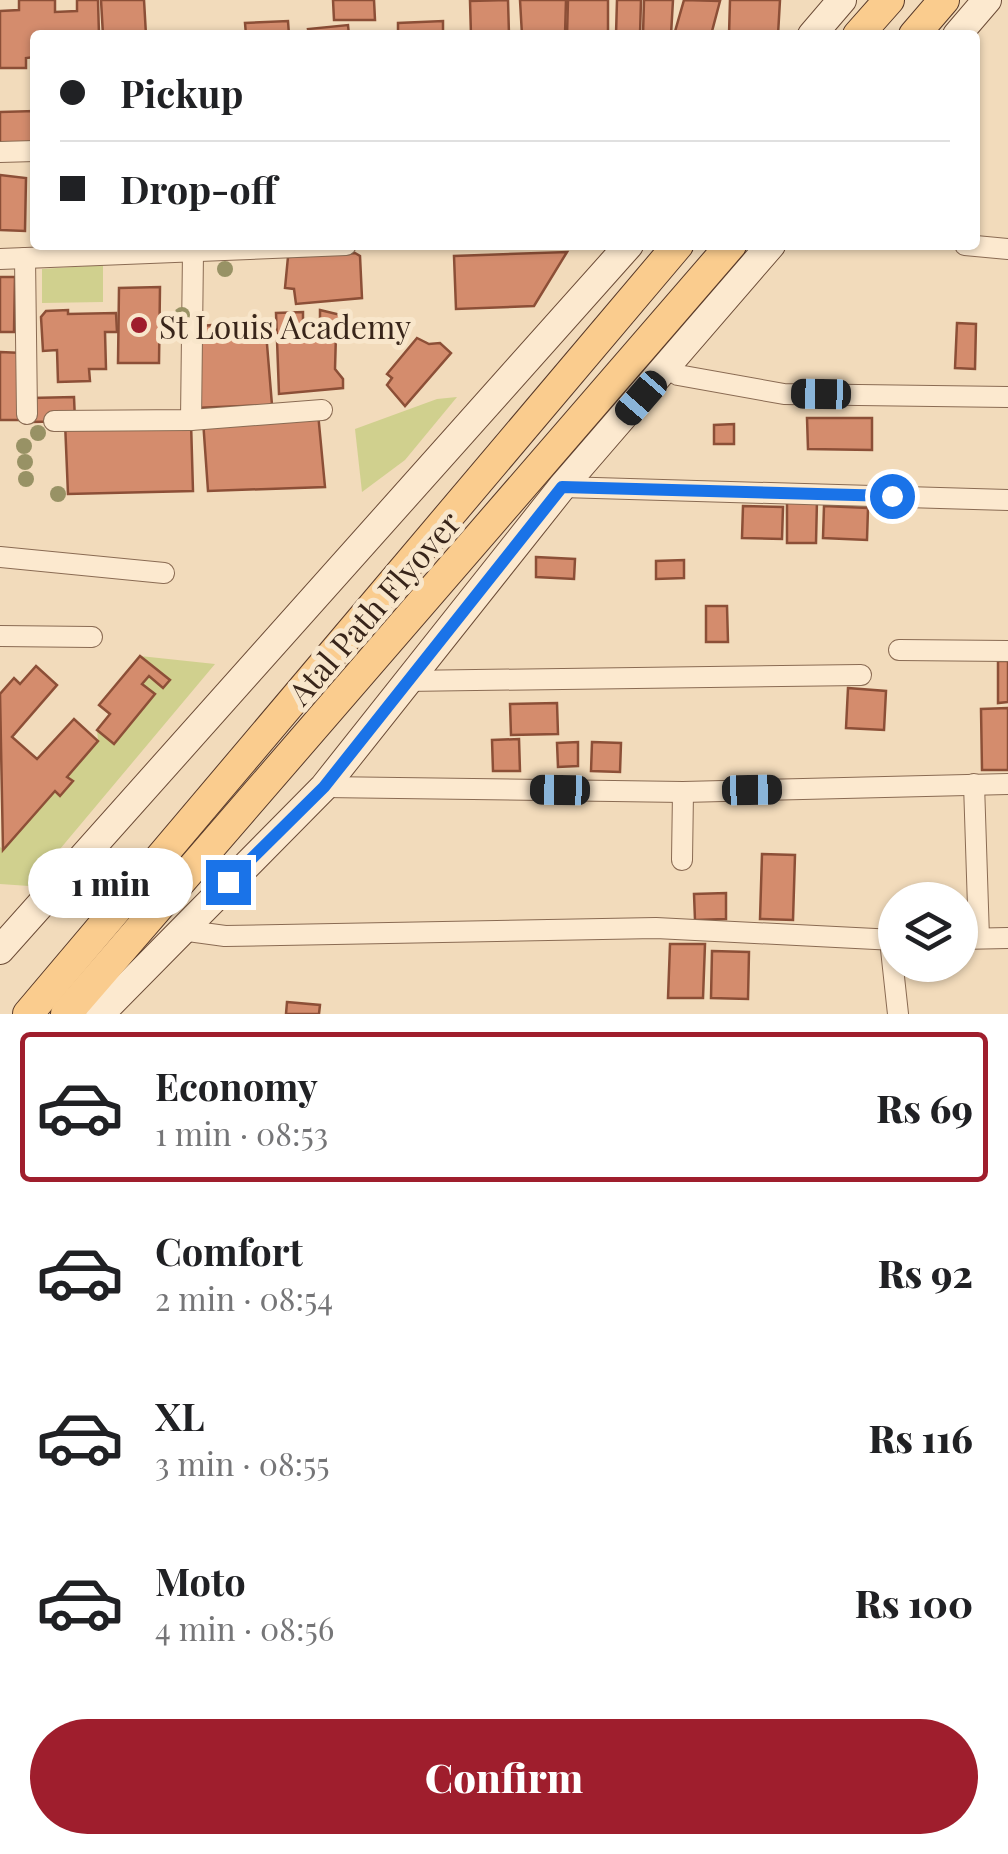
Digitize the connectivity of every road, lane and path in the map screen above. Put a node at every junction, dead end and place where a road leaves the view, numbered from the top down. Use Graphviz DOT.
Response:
graph roads {
  1 [pos="842,0"];
  2 [pos="888,0"];
  3 [pos="944,0"];
  4 [pos="987,0"];
  5 [pos="816,30"];
  6 [pos="862,30"];
  7 [pos="918,30"];
  8 [pos="961,30"];
  9 [pos="30,150"];
  10 [pos="0,152"];
  11 [pos="980,246"];
  12 [pos="1008,249"];
  13 [pos="237,250"];
  14 [pos="625,250"];
  15 [pos="674,250"];
  16 [pos="727,250"];
  17 [pos="767,250"];
  18 [pos="193,252"];
  19 [pos="24,258"];
  20 [pos="0,259"];
  21 [pos="667,368"];
  22 [pos="1008,397"];
  23 [pos="322,410"];
  24 [pos="28,414"];
  25 [pos="191,420"];
  26 [pos="54,422"];
  27 [pos="562,487"];
  28 [pos="1008,500"];
  29 [pos="0,558"];
  30 [pos="164,573"];
  31 [pos="0,636"];
  32 [pos="92,636"];
  33 [pos="899,650"];
  34 [pos="1008,651"];
  35 [pos="861,675"];
  36 [pos="405,680"];
  37 [pos="974,784"];
  38 [pos="1008,784"];
  39 [pos="324,787"];
  40 [pos="684,792"];
  41 [pos="682,860"];
  42 [pos="971,882"];
  43 [pos="181,930"];
  44 [pos="1008,938"];
  45 [pos="878,939"];
  46 [pos="978,939"];
  47 [pos="0,950"];
  48 [pos="895,982"];
  49 [pos="28,1014"];
  50 [pos="66,1014"];
  51 [pos="100,1014"];
  52 [pos="898,1014"];
  1 -- 5 [label="street"];
  2 -- 6 [label="main road"];
  3 -- 7 [label="main road"];
  4 -- 8 [label="street"];
  9 -- 10 [label="street"];
  11 -- 12 [label="street"];
  13 -- 18 [label="street"];
  14 -- 47 [label="street"];
  15 -- 49 [label="main road, Atal Path Flyover"];
  16 -- 50 [label="main road, Atal Path Flyover"];
  17 -- 21 [label="street"];
  18 -- 19 [label="street"];
  18 -- 25 [label="street"];
  19 -- 20 [label="street"];
  19 -- 24 [label="street"];
  21 -- 22 [label="street"];
  21 -- 27 [label="street"];
  23 -- 25 [label="street"];
  25 -- 26 [label="street"];
  27 -- 28 [label="street"];
  27 -- 36 [label="street"];
  29 -- 30 [label="street"];
  31 -- 32 [label="street"];
  33 -- 34 [label="street"];
  35 -- 36 [label="street"];
  36 -- 39 [label="street"];
  37 -- 38 [label="street"];
  37 -- 40 [label="street"];
  37 -- 42 [label="street"];
  39 -- 40 [label="street"];
  39 -- 43 [label="street"];
  40 -- 41 [label="street"];
  43 -- 45 [label="street"];
  43 -- 51 [label="street"];
  44 -- 46 [label="street"];
  48 -- 52 [label="street"];
}
